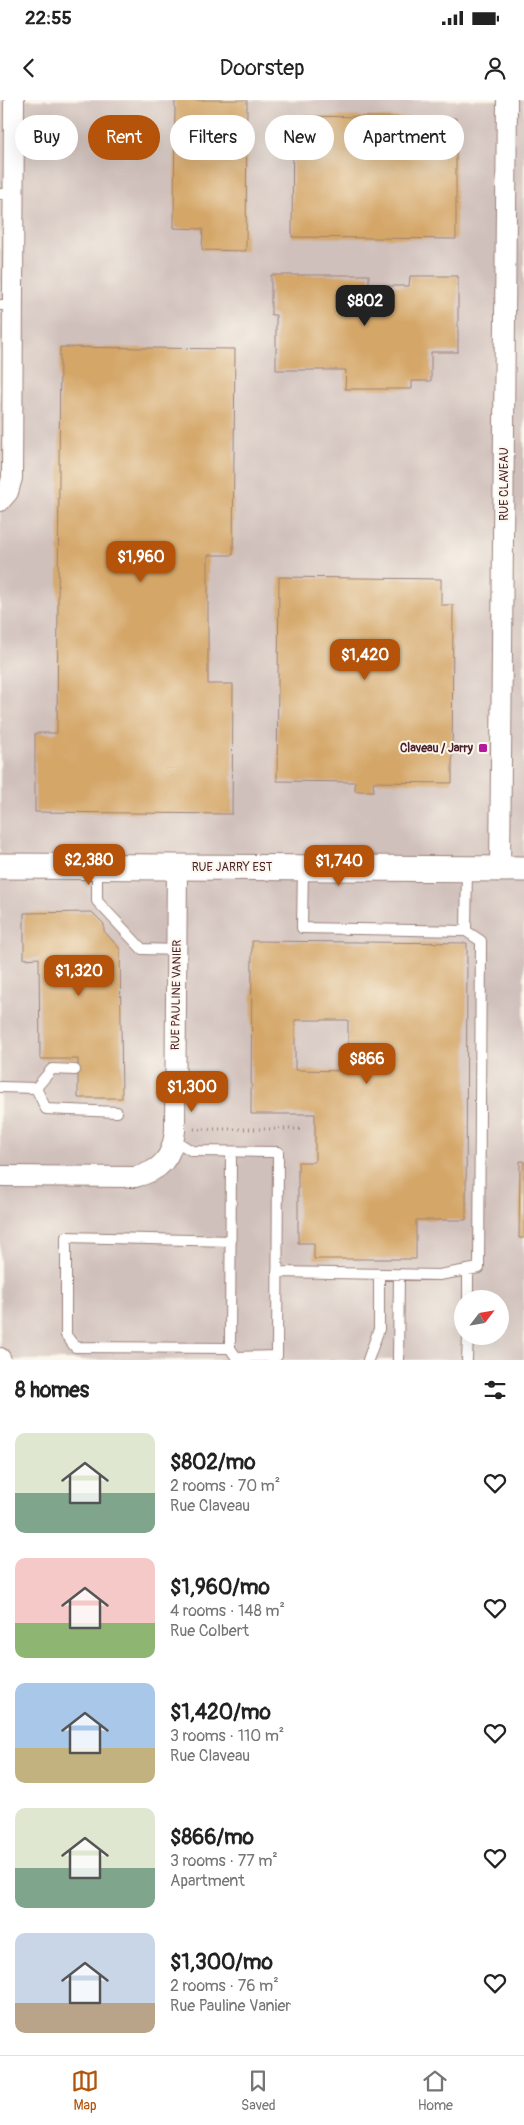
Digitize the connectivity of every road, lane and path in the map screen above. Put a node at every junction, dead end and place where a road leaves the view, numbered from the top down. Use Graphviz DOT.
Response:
graph roads {
  1 [pos="14,100"];
  2 [pos="507,100"];
  3 [pos="7,194"];
  4 [pos="6,305"];
  5 [pos="0,501"];
  6 [pos="0,866"];
  7 [pos="97,866"];
  8 [pos="177,867"];
  9 [pos="302,867"];
  10 [pos="467,869"];
  11 [pos="512,869"];
  12 [pos="466,931"];
  13 [pos="177,950"];
  14 [pos="75,1070"];
  15 [pos="0,1087"];
  16 [pos="36,1088"];
  17 [pos="118,1112"];
  18 [pos="194,1129"];
  19 [pos="302,1129"];
  20 [pos="174,1140"];
  21 [pos="231,1152"];
  22 [pos="0,1176"];
  23 [pos="230,1241"];
  24 [pos="468,1270"];
  25 [pos="278,1272"];
  26 [pos="380,1274"];
  27 [pos="399,1275"];
  28 [pos="468,1290"];
  29 [pos="468,1345"];
  30 [pos="230,1348"];
  31 [pos="368,1360"];
  32 [pos="398,1360"];
  33 [pos="467,1360"];
  1 -- 3 [label="street"];
  2 -- 11 [label="street, RUE CLAVEAU"];
  3 -- 4 [label="street"];
  4 -- 5 [label="street"];
  6 -- 7 [label="street, RUE JARRY EST"];
  7 -- 8 [label="street, RUE JARRY EST"];
  7 -- 13 [label="lane"];
  8 -- 9 [label="street, RUE JARRY EST"];
  8 -- 13 [label="street, RUE PAULINE VANIER"];
  9 -- 10 [label="street, RUE JARRY EST"];
  9 -- 12 [label="lane"];
  10 -- 11 [label="street, RUE JARRY EST"];
  10 -- 12 [label="lane"];
  12 -- 24 [label="lane"];
  13 -- 20 [label="street, RUE PAULINE VANIER"];
  14 -- 16 [label="lane"];
  15 -- 16 [label="lane"];
  16 -- 17 [label="lane"];
  18 -- 19 [label="path"];
  20 -- 21 [label="lane"];
  20 -- 22 [label="street, RUE PAULINE VANIER"];
  21 -- 23 [label="lane"];
  21 -- 25 [label="lane"];
  23 -- 30 [label="lane"];
  23 -- 30 [label="lane"];
  24 -- 27 [label="lane"];
  24 -- 28 [label="lane"];
  25 -- 26 [label="lane"];
  25 -- 30 [label="lane"];
  26 -- 27 [label="lane"];
  26 -- 31 [label="lane"];
  27 -- 32 [label="lane"];
  29 -- 33 [label="lane"];
}
